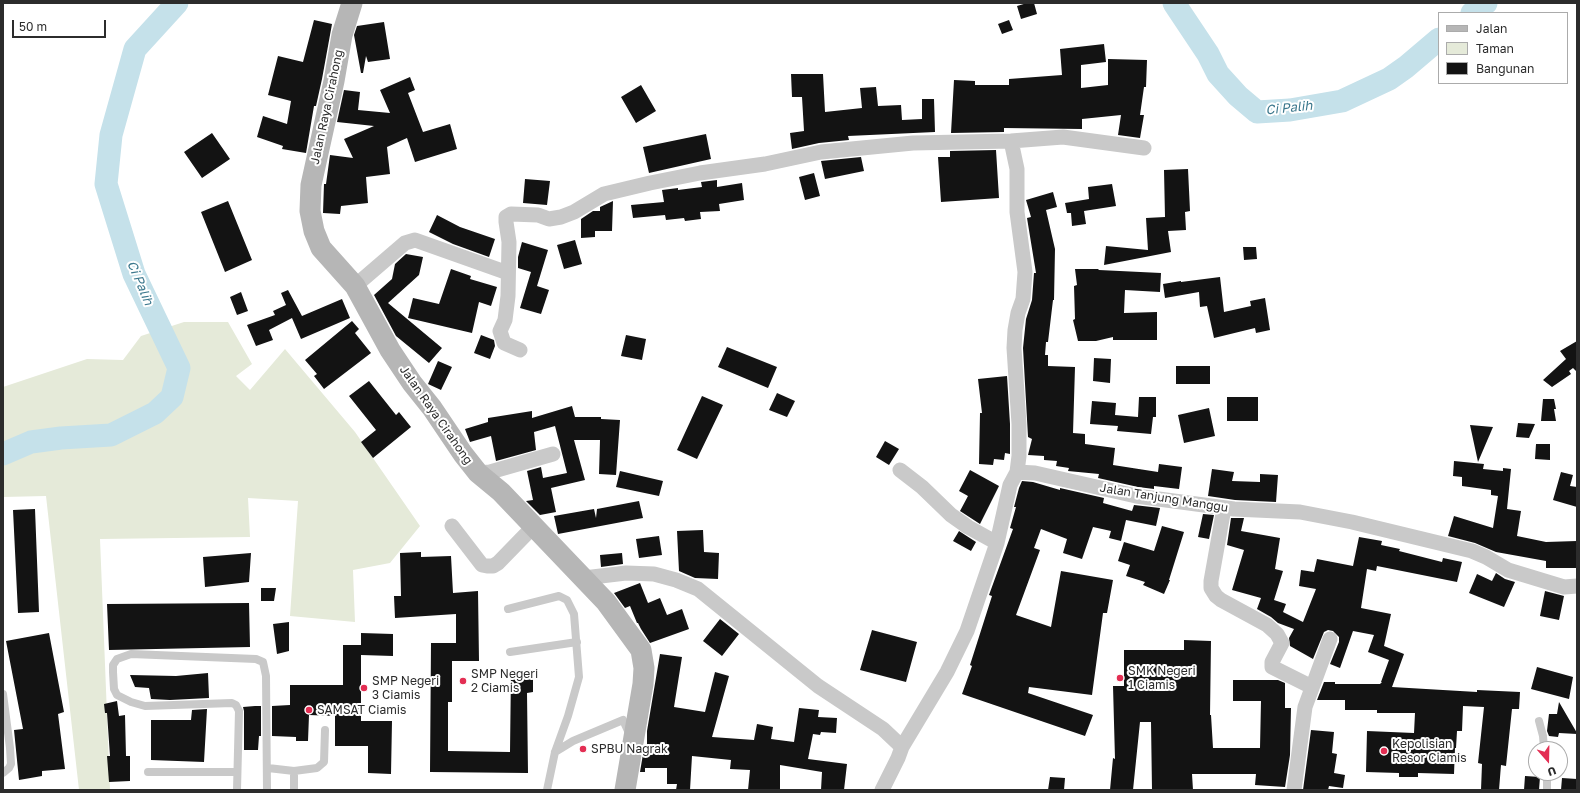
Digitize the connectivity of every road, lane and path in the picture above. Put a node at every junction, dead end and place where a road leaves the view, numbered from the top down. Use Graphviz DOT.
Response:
graph roads {
  1 [pos="352,3"];
  2 [pos="1011,141"];
  3 [pos="1144,148"];
  4 [pos="508,273"];
  5 [pos="355,286"];
  6 [pos="520,350"];
  7 [pos="553,454"];
  8 [pos="900,470"];
  9 [pos="1017,472"];
  10 [pos="478,473"];
  11 [pos="1224,508"];
  12 [pos="452,526"];
  13 [pos="533,527"];
  14 [pos="998,543"];
  15 [pos="584,578"];
  16 [pos="1577,586"];
  17 [pos="508,609"];
  18 [pos="1330,639"];
  19 [pos="577,642"];
  20 [pos="510,652"];
  21 [pos="1312,687"];
  22 [pos="3,694"];
  23 [pos="1539,721"];
  24 [pos="325,730"];
  25 [pos="1543,741"];
  26 [pos="902,747"];
  27 [pos="555,752"];
  28 [pos="268,768"];
  29 [pos="294,771"];
  30 [pos="148,772"];
  31 [pos="236,772"];
  32 [pos="3,773"];
  33 [pos="237,790"];
  34 [pos="267,790"];
  35 [pos="294,790"];
  36 [pos="547,790"];
  37 [pos="618,790"];
  38 [pos="625,790"];
  39 [pos="882,790"];
  40 [pos="1294,790"];
  1 -- 5 [label="street, Jalan Raya Cirahong"];
  2 -- 3 [label="street"];
  2 -- 4 [label="street"];
  2 -- 9 [label="street"];
  4 -- 5 [label="street"];
  4 -- 6 [label="street"];
  5 -- 10 [label="street, Jalan Raya Cirahong"];
  7 -- 10 [label="street"];
  8 -- 14 [label="street"];
  9 -- 11 [label="street, Jalan Tanjung Manggu"];
  9 -- 14 [label="street"];
  10 -- 13 [label="street, Jalan Raya Cirahong"];
  11 -- 16 [label="street, Jalan Tanjung Manggu"];
  11 -- 21 [label="street"];
  12 -- 13 [label="street"];
  13 -- 15 [label="street, Jalan Raya Cirahong"];
  14 -- 26 [label="street"];
  15 -- 26 [label="street"];
  15 -- 38 [label="street, Jalan Raya Cirahong"];
  17 -- 19 [label="lane"];
  18 -- 21 [label="street"];
  19 -- 20 [label="lane"];
  19 -- 27 [label="lane"];
  21 -- 40 [label="street"];
  22 -- 32 [label="lane"];
  23 -- 25 [label="lane"];
  24 -- 29 [label="lane"];
  26 -- 39 [label="street"];
  27 -- 36 [label="lane"];
  27 -- 37 [label="lane"];
  28 -- 29 [label="lane"];
  28 -- 31 [label="lane"];
  28 -- 34 [label="lane"];
  29 -- 35 [label="lane"];
  30 -- 31 [label="lane"];
  31 -- 33 [label="lane"];
}
